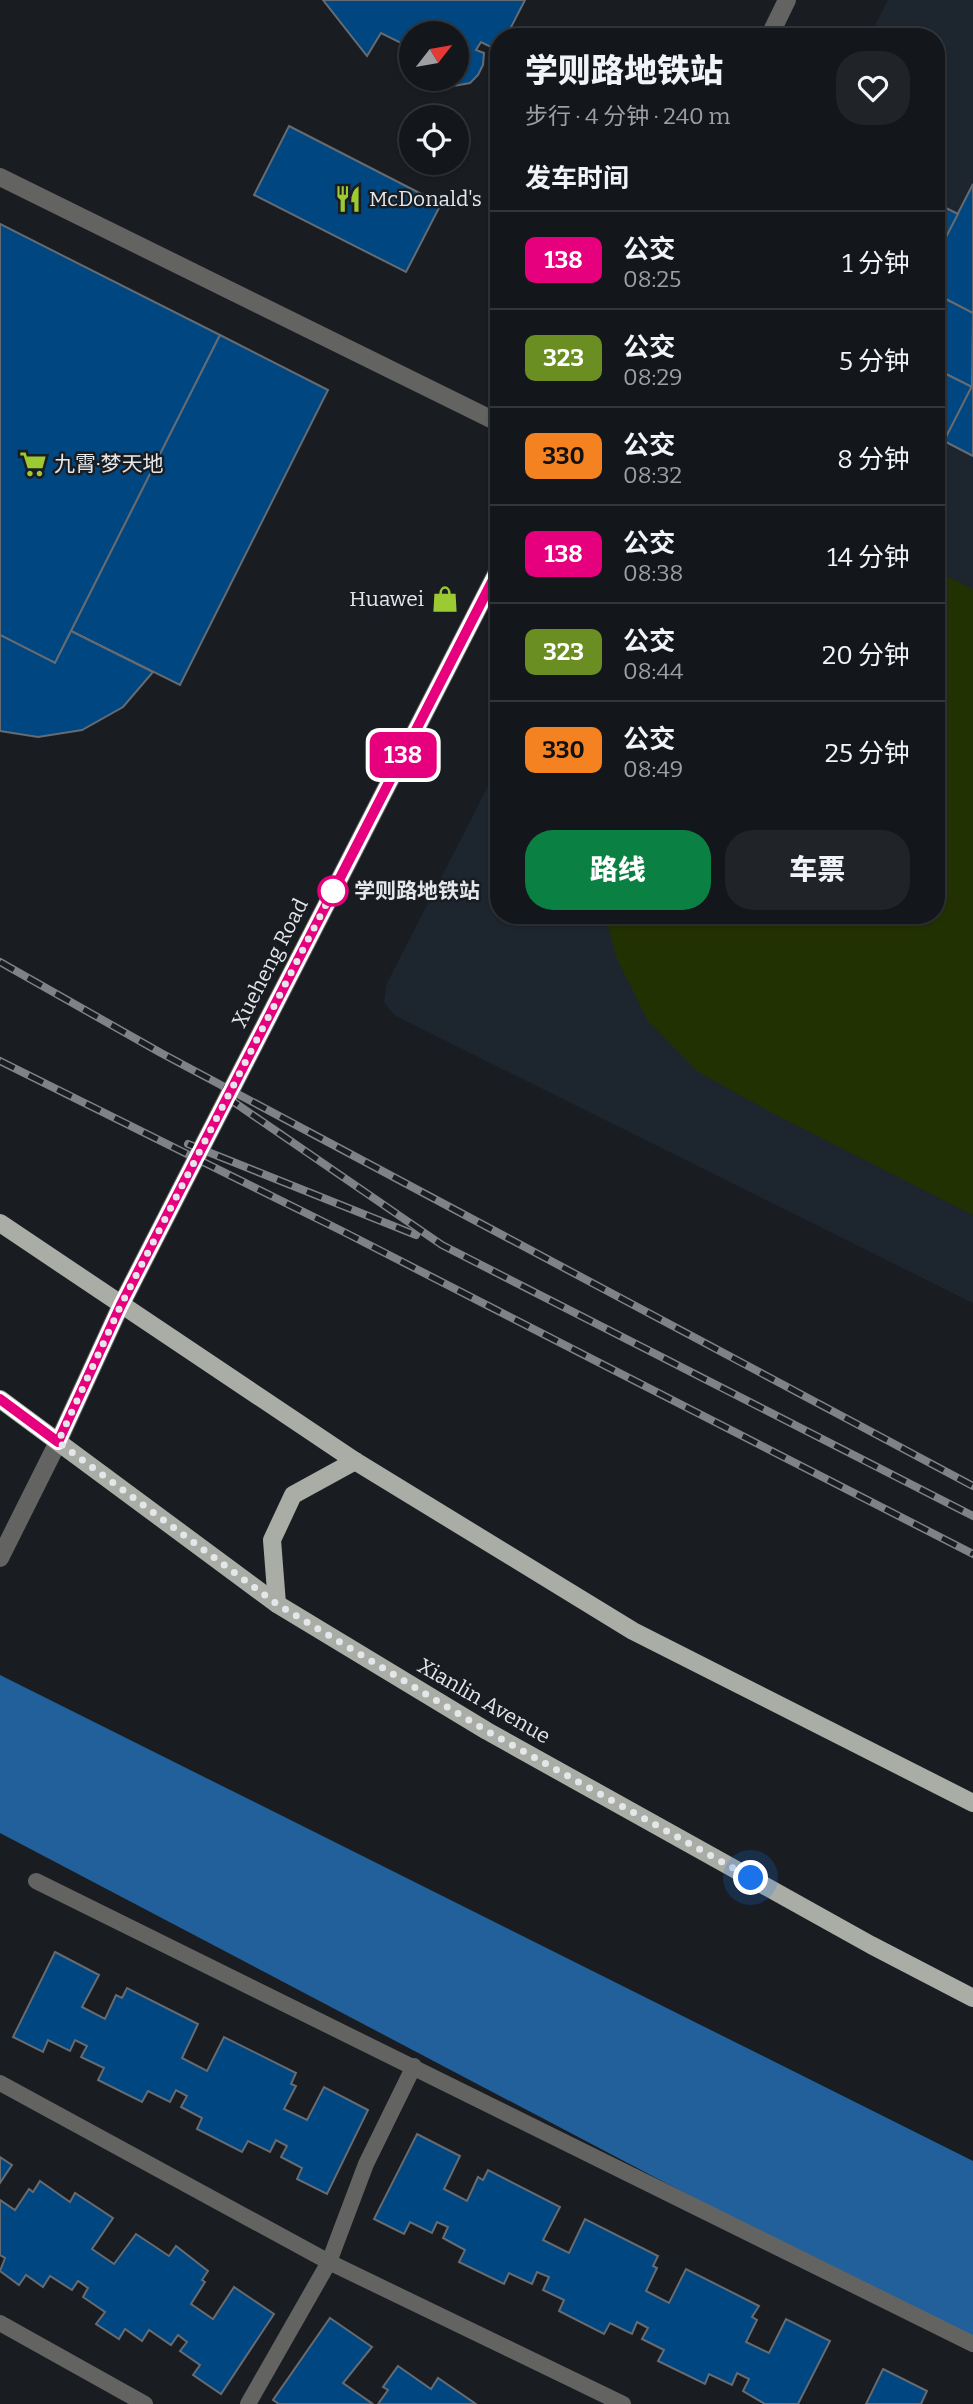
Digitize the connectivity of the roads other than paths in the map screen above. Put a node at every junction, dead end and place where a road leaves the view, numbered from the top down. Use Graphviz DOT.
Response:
graph roads {
  1 [pos="787,0"];
  2 [pos="773,28"];
  3 [pos="0,177"];
  4 [pos="490,420"];
  5 [pos="490,586"];
  6 [pos="0,1223"];
  7 [pos="121,1305"];
  8 [pos="0,1399"];
  9 [pos="58,1442"];
  10 [pos="355,1461"];
  11 [pos="0,1558"];
  12 [pos="277,1604"];
  13 [pos="973,1802"];
  14 [pos="36,1881"];
  15 [pos="973,1998"];
  16 [pos="414,2066"];
  17 [pos="0,2083"];
  18 [pos="329,2262"];
  19 [pos="0,2323"];
  20 [pos="973,2344"];
  21 [pos="145,2404"];
  22 [pos="248,2404"];
  23 [pos="624,2404"];
  1 -- 2 [label="street"];
  3 -- 4 [label="street"];
  5 -- 7 [label="street, Xueheng Road"];
  6 -- 7 [label="main road"];
  7 -- 9 [label="street, Xueheng Road"];
  7 -- 10 [label="main road"];
  8 -- 9 [label="main road, Xianlin Avenue"];
  9 -- 11 [label="street, Xueheng Road"];
  9 -- 12 [label="main road, Xianlin Avenue"];
  10 -- 12 [label="main road"];
  10 -- 13 [label="main road"];
  12 -- 15 [label="main road, Xianlin Avenue"];
  14 -- 16 [label="lane"];
  16 -- 18 [label="lane"];
  16 -- 20 [label="lane"];
  17 -- 18 [label="lane"];
  18 -- 22 [label="lane"];
  18 -- 23 [label="lane"];
  19 -- 21 [label="lane"];
}
